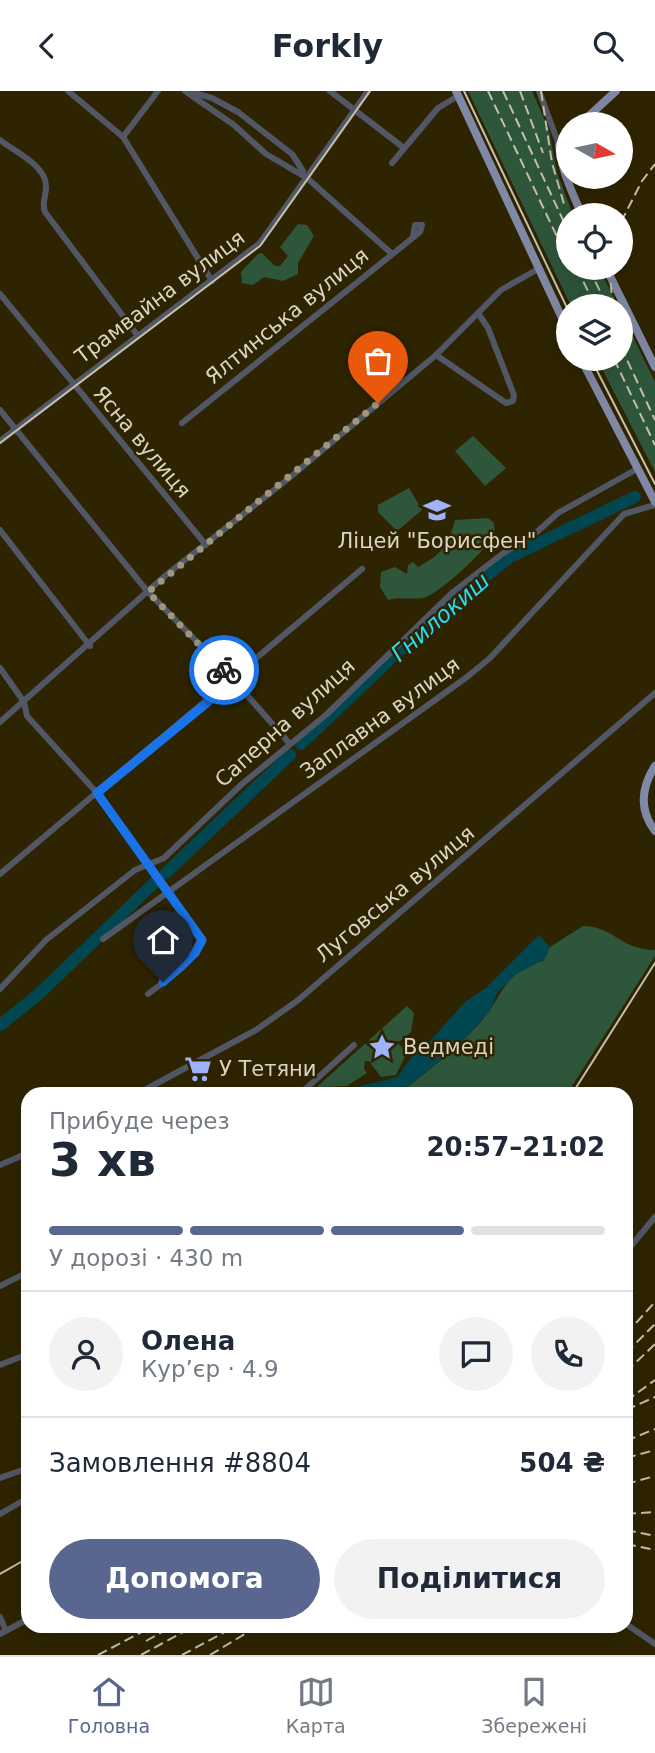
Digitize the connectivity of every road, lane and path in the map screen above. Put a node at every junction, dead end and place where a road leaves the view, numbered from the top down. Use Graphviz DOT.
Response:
graph roads {
  1 [pos="68,91"];
  2 [pos="158,91"];
  3 [pos="186,91"];
  4 [pos="330,91"];
  5 [pos="368,91"];
  6 [pos="539,91"];
  7 [pos="616,91"];
  8 [pos="457,93"];
  9 [pos="354,110"];
  10 [pos="593,112"];
  11 [pos="123,137"];
  12 [pos="556,137"];
  13 [pos="0,140"];
  14 [pos="404,148"];
  15 [pos="392,163"];
  16 [pos="307,177"];
  17 [pos="414,236"];
  18 [pos="391,253"];
  19 [pos="538,269"];
  20 [pos="612,280"];
  21 [pos="212,281"];
  22 [pos="0,295"];
  23 [pos="556,306"];
  24 [pos="478,313"];
  25 [pos="138,337"];
  26 [pos="436,355"];
  27 [pos="655,367"];
  28 [pos="587,371"];
  29 [pos="72,386"];
  30 [pos="0,410"];
  31 [pos="182,423"];
  32 [pos="15,430"];
  33 [pos="0,441"];
  34 [pos="638,469"];
  35 [pos="655,503"];
  36 [pos="0,530"];
  37 [pos="206,545"];
  38 [pos="362,569"];
  39 [pos="148,592"];
  40 [pos="90,646"];
  41 [pos="0,668"];
  42 [pos="232,680"];
  43 [pos="655,693"];
  44 [pos="24,702"];
  45 [pos="0,722"];
  46 [pos="290,744"];
  47 [pos="655,766"];
  48 [pos="97,793"];
  49 [pos="655,831"];
  50 [pos="150,864"];
  51 [pos="0,874"];
  52 [pos="169,892"];
  53 [pos="103,939"];
  54 [pos="0,989"];
  55 [pos="148,994"];
  56 [pos="354,1045"];
  57 [pos="151,1087"];
  58 [pos="308,1087"];
  59 [pos="21,1156"];
  60 [pos="0,1165"];
  61 [pos="655,1217"];
  62 [pos="633,1244"];
  63 [pos="21,1276"];
  64 [pos="0,1286"];
  65 [pos="21,1357"];
  66 [pos="0,1365"];
  67 [pos="21,1470"];
  68 [pos="0,1478"];
  69 [pos="21,1502"];
  70 [pos="0,1514"];
  71 [pos="0,1618"];
  72 [pos="21,1623"];
  73 [pos="633,1629"];
  74 [pos="3,1632"];
  75 [pos="655,1644"];
  1 -- 11 [label="street"];
  2 -- 11 [label="street"];
  3 -- 16 [label="street"];
  3 -- 16 [label="street"];
  4 -- 9 [label="street"];
  5 -- 9 [label="street, Трамвайна вулиця"];
  6 -- 12 [label="street"];
  7 -- 10 [label="main road"];
  8 -- 14 [label="street"];
  8 -- 19 [label="main road"];
  9 -- 14 [label="street"];
  9 -- 16 [label="street, Трамвайна вулиця"];
  11 -- 21 [label="street"];
  13 -- 25 [label="street"];
  14 -- 15 [label="street"];
  16 -- 18 [label="street"];
  16 -- 21 [label="street, Трамвайна вулиця"];
  17 -- 18 [label="street, Ялтинська вулиця"];
  18 -- 31 [label="street, Ялтинська вулиця"];
  19 -- 23 [label="main road"];
  19 -- 24 [label="street"];
  20 -- 27 [label="main road"];
  21 -- 25 [label="street, Трамвайна вулиця"];
  22 -- 29 [label="street, Ясна вулиця"];
  24 -- 26 [label="street"];
  24 -- 26 [label="street"];
  25 -- 29 [label="street, Трамвайна вулиця"];
  26 -- 37 [label="street"];
  28 -- 34 [label="main road"];
  29 -- 32 [label="street, Трамвайна вулиця"];
  29 -- 37 [label="street, Ясна вулиця"];
  30 -- 32 [label="street"];
  32 -- 33 [label="street, Трамвайна вулиця"];
  32 -- 39 [label="street"];
  34 -- 35 [label="main road"];
  34 -- 46 [label="street, Саперна вулиця"];
  35 -- 52 [label="street, Заплавна вулиця"];
  36 -- 40 [label="street"];
  37 -- 39 [label="street"];
  38 -- 42 [label="street"];
  39 -- 40 [label="street"];
  39 -- 42 [label="street"];
  40 -- 44 [label="street"];
  41 -- 44 [label="street"];
  42 -- 46 [label="street"];
  42 -- 48 [label="street"];
  43 -- 57 [label="street, Луговська вулиця"];
  44 -- 45 [label="street"];
  44 -- 48 [label="street"];
  46 -- 50 [label="street, Саперна вулиця"];
  47 -- 49 [label="main road"];
  48 -- 50 [label="street"];
  48 -- 51 [label="street"];
  50 -- 52 [label="street"];
  50 -- 54 [label="street, Саперна вулиця"];
  52 -- 53 [label="street, Заплавна вулиця"];
  52 -- 55 [label="street"];
  56 -- 58 [label="street"];
  59 -- 60 [label="street"];
  61 -- 62 [label="street"];
  63 -- 64 [label="street"];
  65 -- 66 [label="street"];
  67 -- 68 [label="street"];
  69 -- 70 [label="street"];
  71 -- 74 [label="street"];
  72 -- 74 [label="street"];
  73 -- 75 [label="street"];
}
